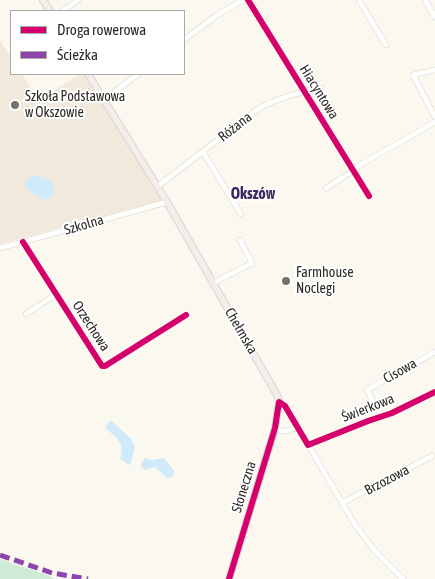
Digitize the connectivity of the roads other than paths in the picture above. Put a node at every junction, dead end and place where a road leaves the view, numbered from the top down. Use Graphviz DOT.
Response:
graph roads {
  1 [pos="78,0"];
  2 [pos="243,0"];
  3 [pos="248,0"];
  4 [pos="359,0"];
  5 [pos="425,0"];
  6 [pos="64,10"];
  7 [pos="435,17"];
  8 [pos="185,39"];
  9 [pos="386,45"];
  10 [pos="435,70"];
  11 [pos="89,75"];
  12 [pos="137,75"];
  13 [pos="322,88"];
  14 [pos="304,92"];
  15 [pos="104,100"];
  16 [pos="435,117"];
  17 [pos="435,122"];
  18 [pos="203,152"];
  19 [pos="353,170"];
  20 [pos="158,186"];
  21 [pos="326,188"];
  22 [pos="369,196"];
  23 [pos="167,202"];
  24 [pos="241,214"];
  25 [pos="240,240"];
  26 [pos="23,242"];
  27 [pos="0,248"];
  28 [pos="214,283"];
  29 [pos="56,295"];
  30 [pos="26,314"];
  31 [pos="186,315"];
  32 [pos="435,352"];
  33 [pos="435,392"];
  34 [pos="279,402"];
  35 [pos="382,417"];
  36 [pos="297,426"];
  37 [pos="274,428"];
  38 [pos="308,445"];
  39 [pos="432,456"];
  40 [pos="342,503"];
  41 [pos="230,579"];
  42 [pos="404,579"];
  1 -- 6 [label="street"];
  2 -- 8 [label="street"];
  3 -- 14 [label="street, Hiacyntowa"];
  4 -- 9 [label="street"];
  5 -- 7 [label="street"];
  10 -- 16 [label="street"];
  11 -- 15 [label="main road, Chełmska"];
  12 -- 15 [label="street"];
  13 -- 14 [label="street, Różana"];
  14 -- 18 [label="street, Różana"];
  14 -- 19 [label="street, Hiacyntowa"];
  15 -- 20 [label="main road, Chełmska"];
  17 -- 19 [label="street"];
  18 -- 20 [label="street, Różana"];
  18 -- 24 [label="street"];
  19 -- 21 [label="street"];
  19 -- 22 [label="street, Hiacyntowa"];
  20 -- 23 [label="main road, Chełmska"];
  23 -- 26 [label="street, Szkolna"];
  23 -- 28 [label="main road, Chełmska"];
  25 -- 28 [label="street"];
  26 -- 27 [label="street, Szkolna"];
  26 -- 29 [label="street, Orzechowa"];
  28 -- 34 [label="main road, Chełmska"];
  29 -- 30 [label="street, Orzechowa"];
  29 -- 31 [label="street, Orzechowa"];
  32 -- 35 [label="street, Cisowa"];
  33 -- 35 [label="street, Świerkowa"];
  34 -- 36 [label="street, Chełmska"];
  34 -- 37 [label="main road, Słoneczna"];
  35 -- 38 [label="street, Świerkowa"];
  36 -- 37 [label="street"];
  36 -- 38 [label="street, Chełmska"];
  37 -- 41 [label="main road, Słoneczna"];
  38 -- 40 [label="street, Chełmska"];
  39 -- 40 [label="street, Brzozowa"];
  40 -- 42 [label="street, Chełmska"];
}
